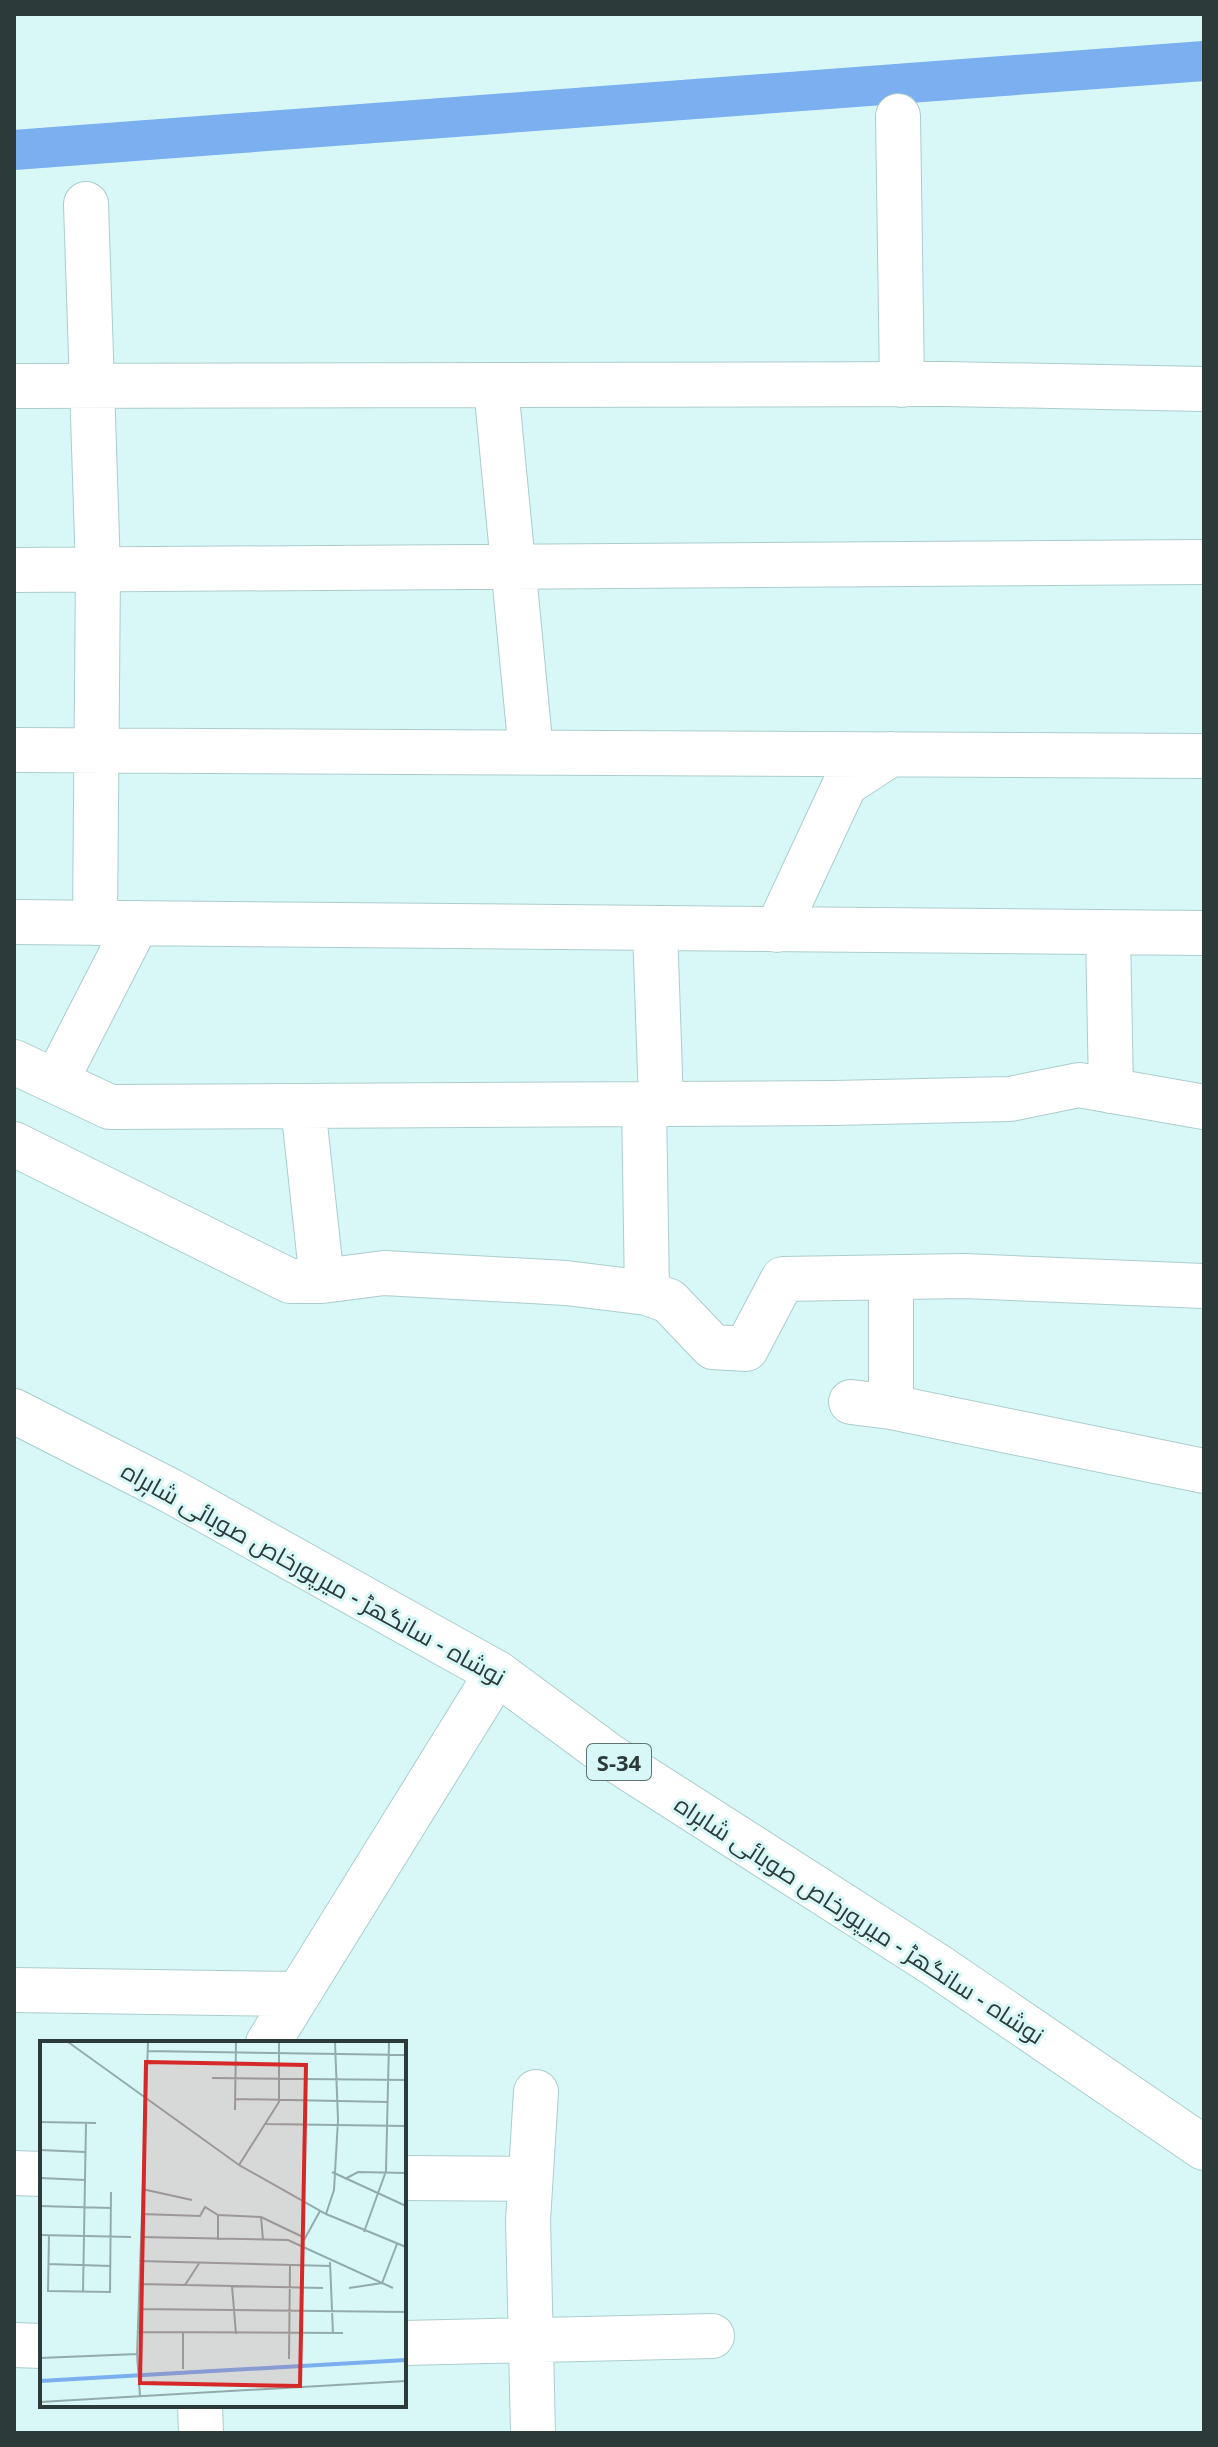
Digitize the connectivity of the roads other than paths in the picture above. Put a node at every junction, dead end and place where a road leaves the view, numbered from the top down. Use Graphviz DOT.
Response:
graph roads {
  1 [pos="898,116"];
  2 [pos="86,204"];
  3 [pos="902,385"];
  4 [pos="14,386"];
  5 [pos="92,386"];
  6 [pos="496,387"];
  7 [pos="1204,389"];
  8 [pos="1204,562"];
  9 [pos="511,566"];
  10 [pos="98,569"];
  11 [pos="14,570"];
  12 [pos="14,750"];
  13 [pos="99,750"];
  14 [pos="531,752"];
  15 [pos="812,753"];
  16 [pos="891,754"];
  17 [pos="1204,756"];
  18 [pos="845,784"];
  19 [pos="14,922"];
  20 [pos="116,923"];
  21 [pos="655,928"];
  22 [pos="777,930"];
  23 [pos="1108,932"];
  24 [pos="1204,933"];
  25 [pos="26,1070"];
  26 [pos="1111,1091"];
  27 [pos="653,1104"];
  28 [pos="303,1106"];
  29 [pos="1204,1107"];
  30 [pos="14,1144"];
  31 [pos="891,1277"];
  32 [pos="322,1281"];
  33 [pos="1204,1286"];
  34 [pos="647,1293"];
  35 [pos="14,1411"];
  36 [pos="1204,1471"];
  37 [pos="497,1673"];
  38 [pos="14,1990"];
  39 [pos="298,1994"];
  40 [pos="269,2041"];
  41 [pos="536,2092"];
  42 [pos="1204,2148"];
  43 [pos="14,2173"];
  44 [pos="40,2174"];
  45 [pos="406,2178"];
  46 [pos="529,2179"];
  47 [pos="712,2336"];
  48 [pos="530,2341"];
  49 [pos="406,2343"];
  50 [pos="14,2345"];
  51 [pos="40,2346"];
  52 [pos="200,2407"];
  53 [pos="201,2433"];
  54 [pos="533,2433"];
  1 -- 3 [label="street"];
  2 -- 5 [label="street"];
  3 -- 6 [label="street"];
  3 -- 7 [label="street"];
  4 -- 5 [label="street"];
  5 -- 6 [label="street"];
  5 -- 10 [label="street"];
  6 -- 9 [label="street"];
  8 -- 9 [label="street"];
  9 -- 10 [label="street"];
  9 -- 14 [label="street"];
  10 -- 11 [label="street"];
  10 -- 13 [label="street"];
  12 -- 13 [label="street"];
  13 -- 14 [label="street"];
  13 -- 20 [label="street"];
  14 -- 15 [label="street"];
  15 -- 16 [label="street"];
  15 -- 18 [label="street"];
  16 -- 17 [label="street"];
  16 -- 18 [label="street"];
  18 -- 22 [label="street"];
  19 -- 20 [label="street"];
  20 -- 21 [label="street"];
  20 -- 25 [label="street"];
  21 -- 22 [label="street"];
  21 -- 27 [label="street"];
  22 -- 23 [label="street"];
  23 -- 24 [label="street"];
  23 -- 26 [label="street"];
  25 -- 28 [label="street"];
  26 -- 27 [label="street"];
  26 -- 29 [label="street"];
  27 -- 28 [label="street"];
  27 -- 34 [label="street"];
  28 -- 32 [label="street"];
  30 -- 32 [label="street"];
  31 -- 33 [label="street"];
  31 -- 34 [label="street"];
  31 -- 36 [label="street"];
  32 -- 34 [label="street"];
  35 -- 37 [label="street, نوشاہ - سانگھڑ - میرپورخاص صوبائی شاہراہ / S-34"];
  37 -- 39 [label="street"];
  37 -- 42 [label="street, نوشاہ - سانگھڑ - میرپورخاص صوبائی شاہراہ / S-34"];
  38 -- 39 [label="street"];
  39 -- 40 [label="street"];
  41 -- 46 [label="street"];
  43 -- 44 [label="street"];
  45 -- 46 [label="street"];
  46 -- 48 [label="street"];
  47 -- 48 [label="street"];
  48 -- 49 [label="street"];
  48 -- 54 [label="street"];
  50 -- 51 [label="street"];
  52 -- 53 [label="street"];
}
